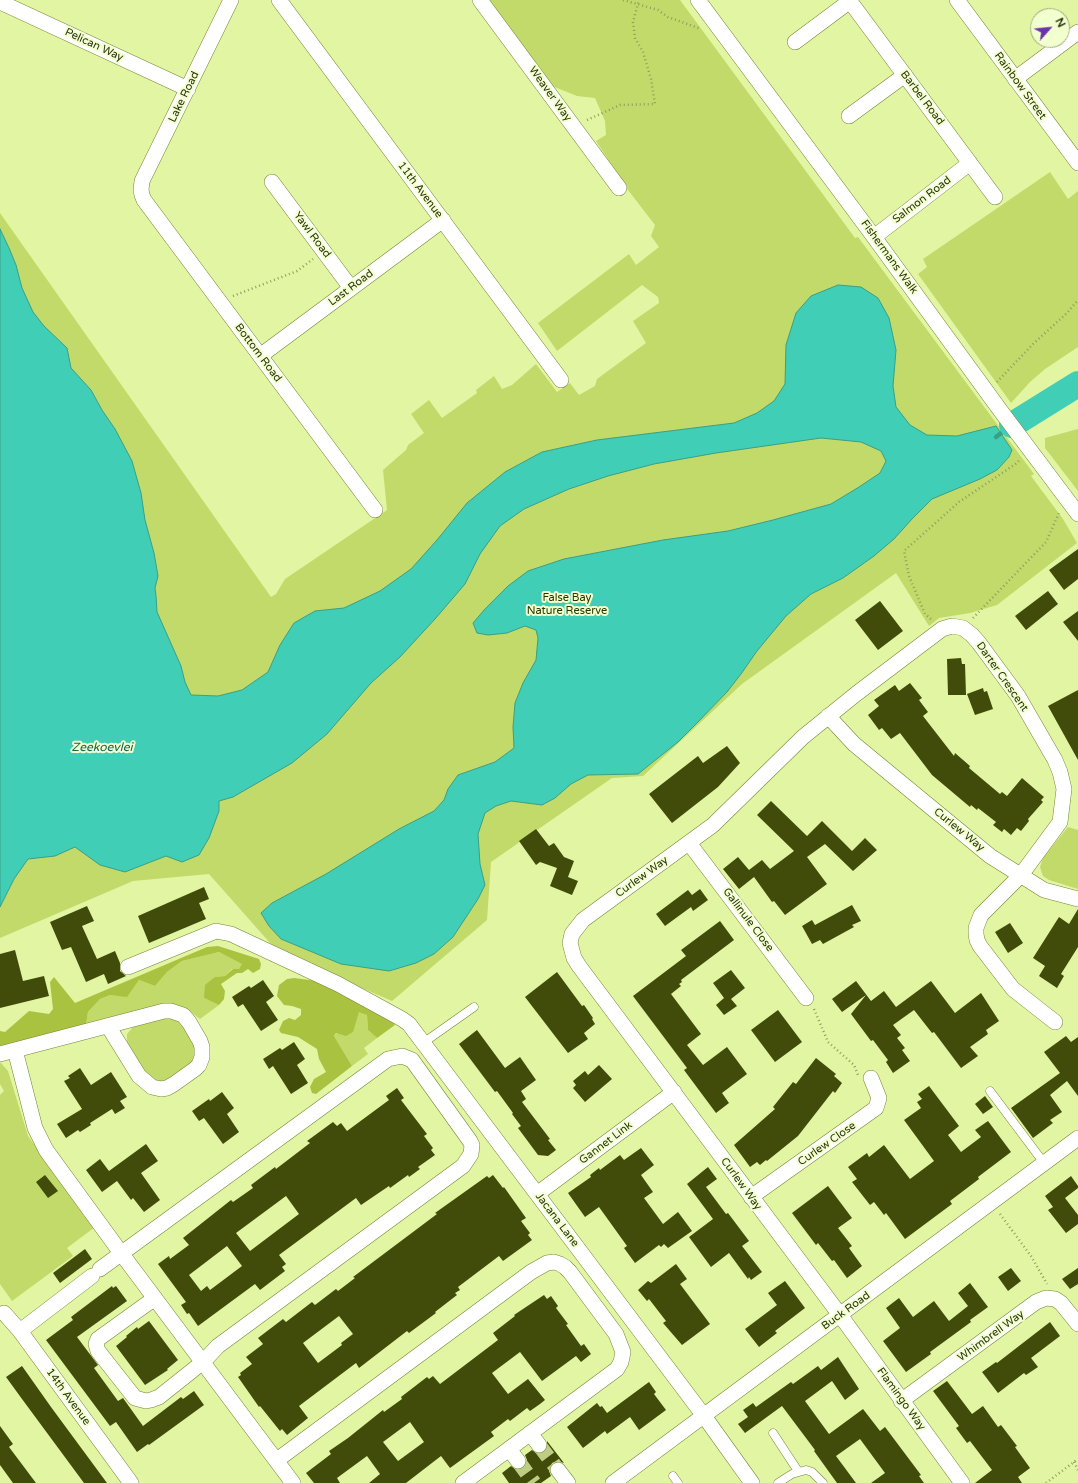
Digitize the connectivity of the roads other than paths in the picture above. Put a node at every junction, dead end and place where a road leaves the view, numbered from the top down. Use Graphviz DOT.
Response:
graph roads {
  1 [pos="231,0"];
  2 [pos="279,0"];
  3 [pos="480,0"];
  4 [pos="698,0"];
  5 [pos="849,1"];
  6 [pos="0,2"];
  7 [pos="964,3"];
  8 [pos="1078,32"];
  9 [pos="795,42"];
  10 [pos="905,75"];
  11 [pos="1015,79"];
  12 [pos="188,89"];
  13 [pos="849,116"];
  14 [pos="970,163"];
  15 [pos="1078,163"];
  16 [pos="272,182"];
  17 [pos="619,188"];
  18 [pos="142,195"];
  19 [pos="995,197"];
  20 [pos="443,220"];
  21 [pos="874,237"];
  22 [pos="351,288"];
  23 [pos="260,356"];
  24 [pos="561,380"];
  25 [pos="375,510"];
  26 [pos="1078,514"];
  27 [pos="828,716"];
  28 [pos="689,843"];
  29 [pos="1021,875"];
  30 [pos="1078,900"];
  31 [pos="128,967"];
  32 [pos="806,998"];
  33 [pos="474,1007"];
  34 [pos="1055,1022"];
  35 [pos="108,1026"];
  36 [pos="423,1043"];
  37 [pos="15,1050"];
  38 [pos="0,1054"];
  39 [pos="872,1078"];
  40 [pos="674,1092"];
  41 [pos="990,1092"];
  42 [pos="1078,1138"];
  43 [pos="1044,1163"];
  44 [pos="537,1194"];
  45 [pos="751,1197"];
  46 [pos="121,1253"];
  47 [pos="155,1298"];
  48 [pos="840,1315"];
  49 [pos="9,1322"];
  50 [pos="1078,1324"];
  51 [pos="203,1362"];
  52 [pos="902,1401"];
  53 [pos="704,1416"];
  54 [pos="773,1433"];
  55 [pos="277,1460"];
  56 [pos="558,1470"];
  57 [pos="798,1471"];
  58 [pos="131,1483"];
  59 [pos="293,1483"];
  60 [pos="463,1483"];
  61 [pos="568,1483"];
  62 [pos="614,1483"];
  63 [pos="752,1483"];
  64 [pos="778,1483"];
  65 [pos="823,1483"];
  66 [pos="962,1483"];
  1 -- 12 [label="street, Lake Road"];
  2 -- 20 [label="street, 11th Avenue"];
  3 -- 17 [label="street, Weaver Way"];
  4 -- 21 [label="street, Fishermans Walk"];
  5 -- 9 [label="street"];
  5 -- 10 [label="street, Barbel Road"];
  6 -- 12 [label="street, Pelican Way"];
  7 -- 11 [label="street, Rainbow Street"];
  8 -- 11 [label="street"];
  10 -- 13 [label="street"];
  10 -- 14 [label="street, Barbel Road"];
  11 -- 15 [label="street, Rainbow Street"];
  12 -- 18 [label="street, Lake Road"];
  14 -- 19 [label="street, Barbel Road"];
  14 -- 21 [label="street, Salmon Road"];
  16 -- 22 [label="street, Yawl Road"];
  18 -- 23 [label="street, Bottom Road"];
  20 -- 22 [label="street, Last Road"];
  20 -- 24 [label="street, 11th Avenue"];
  21 -- 26 [label="street, Fishermans Walk"];
  22 -- 23 [label="street, Last Road"];
  23 -- 25 [label="street, Bottom Road"];
  27 -- 28 [label="street, Curlew Way"];
  27 -- 29 [label="street, Curlew Way"];
  27 -- 29 [label="street, Darter Crescent"];
  28 -- 32 [label="street, Gallinule Close"];
  28 -- 40 [label="street, Curlew Way"];
  29 -- 30 [label="street, Curlew Way"];
  29 -- 34 [label="street, Darter Crescent"];
  31 -- 36 [label="street, Jacana Lane"];
  33 -- 36 [label="lane"];
  35 -- 35 [label="street"];
  35 -- 37 [label="street"];
  36 -- 44 [label="street, Jacana Lane"];
  37 -- 38 [label="street"];
  37 -- 46 [label="street"];
  39 -- 45 [label="street, Curlew Close"];
  40 -- 44 [label="street, Gannet Link"];
  40 -- 45 [label="street, Curlew Way"];
  41 -- 43 [label="lane"];
  42 -- 43 [label="street, Buck Road"];
  43 -- 48 [label="street, Buck Road"];
  44 -- 53 [label="street, Jacana Lane"];
  45 -- 48 [label="street, Curlew Way"];
  46 -- 47 [label="street"];
  46 -- 49 [label="street"];
  46 -- 51 [label="street"];
  47 -- 51 [label="street"];
  47 -- 51 [label="street"];
  48 -- 52 [label="street, Flamingo Way"];
  48 -- 53 [label="street, Buck Road"];
  49 -- 58 [label="street, 14th Avenue"];
  50 -- 52 [label="street, Whimbrell Way"];
  51 -- 55 [label="street"];
  52 -- 66 [label="street, Flamingo Way"];
  53 -- 62 [label="street, Buck Road"];
  53 -- 63 [label="street, Jacana Lane"];
  54 -- 57 [label="lane"];
  55 -- 59 [label="street"];
  55 -- 60 [label="street"];
  56 -- 61 [label="street"];
  57 -- 64 [label="lane"];
  57 -- 65 [label="lane"];
}
